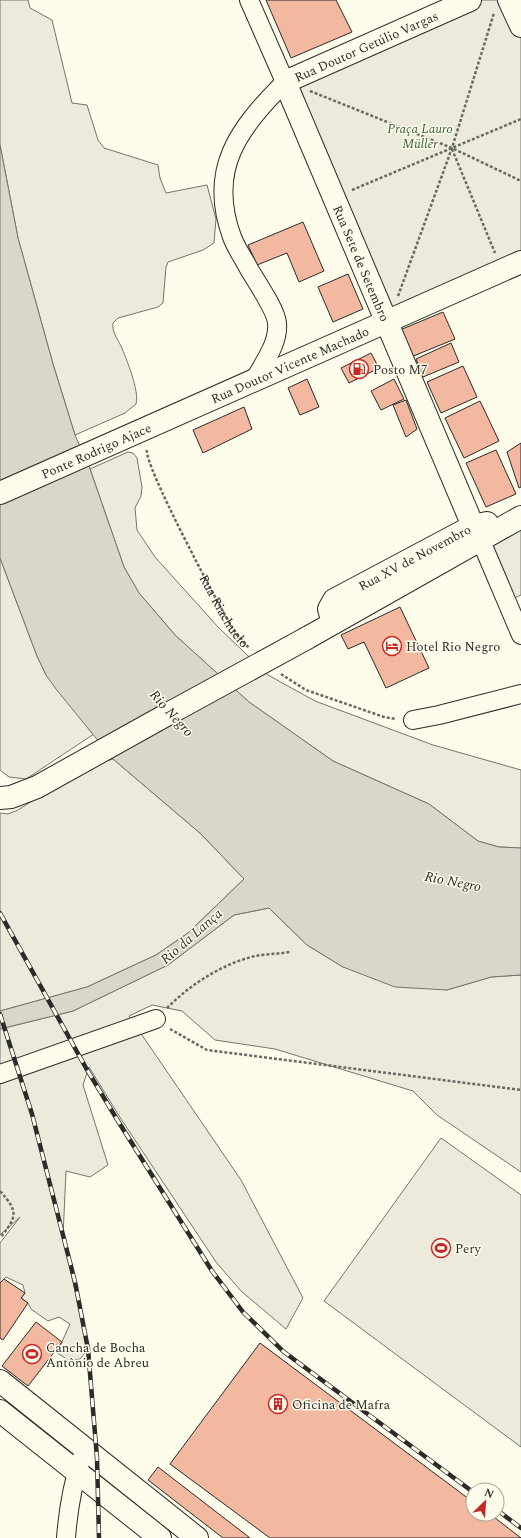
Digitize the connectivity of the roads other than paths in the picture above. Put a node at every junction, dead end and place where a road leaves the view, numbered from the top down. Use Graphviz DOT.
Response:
graph roads {
  1 [pos="249,0"];
  2 [pos="470,0"];
  3 [pos="502,4"];
  4 [pos="521,26"];
  5 [pos="285,82"];
  6 [pos="521,262"];
  7 [pos="388,322"];
  8 [pos="255,378"];
  9 [pos="191,407"];
  10 [pos="0,493"];
  11 [pos="521,516"];
  12 [pos="477,534"];
  13 [pos="521,635"];
  14 [pos="521,694"];
  15 [pos="413,720"];
  16 [pos="0,798"];
  17 [pos="156,1020"];
  18 [pos="0,1074"];
  19 [pos="0,1381"];
  20 [pos="0,1411"];
  21 [pos="85,1449"];
  22 [pos="77,1472"];
  23 [pos="168,1515"];
  24 [pos="156,1536"];
  25 [pos="66,1538"];
  26 [pos="196,1538"];
  1 -- 5 [label="street, Rua Sete de Setembro"];
  2 -- 5 [label="main road, Rua Doutor Getúlio Vargas"];
  3 -- 4 [label="main road"];
  5 -- 7 [label="main road, Rua Sete de Setembro"];
  5 -- 8 [label="street"];
  6 -- 7 [label="main road, Rua Doutor Vicente Machado"];
  7 -- 8 [label="main road, Rua Doutor Vicente Machado"];
  7 -- 12 [label="main road, Rua Sete de Setembro"];
  8 -- 9 [label="main road, Rua Doutor Vicente Machado"];
  9 -- 10 [label="main road, Ponte Rodrigo Ajace"];
  11 -- 12 [label="main road, Rua XV de Novembro"];
  12 -- 13 [label="street, Rua Sete de Setembro"];
  12 -- 16 [label="main road, Rua XV de Novembro, bridge"];
  14 -- 15 [label="street"];
  17 -- 18 [label="street"];
  19 -- 21 [label="main road"];
  20 -- 22 [label="main road"];
  21 -- 22 [label="street"];
  21 -- 23 [label="main road"];
  22 -- 24 [label="main road"];
  22 -- 25 [label="street"];
  23 -- 24 [label="street"];
  23 -- 26 [label="main road"];
}
